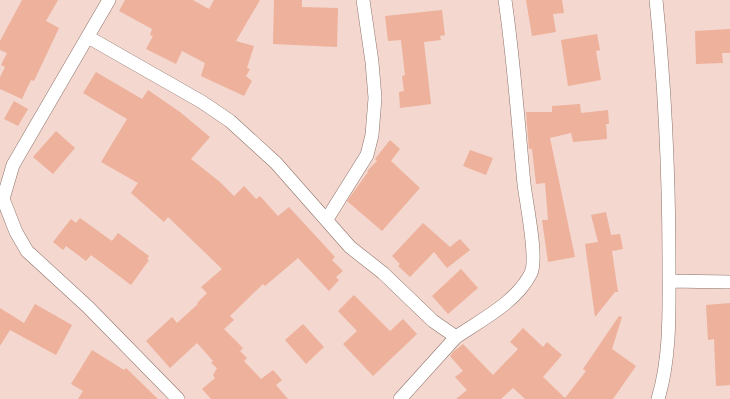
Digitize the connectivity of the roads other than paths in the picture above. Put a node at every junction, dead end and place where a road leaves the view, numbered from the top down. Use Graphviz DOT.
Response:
graph roads {
  1 [pos="109,0"];
  2 [pos="363,0"];
  3 [pos="505,0"];
  4 [pos="656,0"];
  5 [pos="88,37"];
  6 [pos="327,219"];
  7 [pos="668,281"];
  8 [pos="730,282"];
  9 [pos="456,337"];
  10 [pos="178,399"];
  11 [pos="400,399"];
  12 [pos="658,399"];
  1 -- 5 [label="street"];
  2 -- 6 [label="street"];
  3 -- 9 [label="street"];
  4 -- 7 [label="street"];
  5 -- 6 [label="street"];
  5 -- 10 [label="street"];
  6 -- 9 [label="street"];
  7 -- 8 [label="street"];
  7 -- 12 [label="street"];
  9 -- 11 [label="street"];
}
